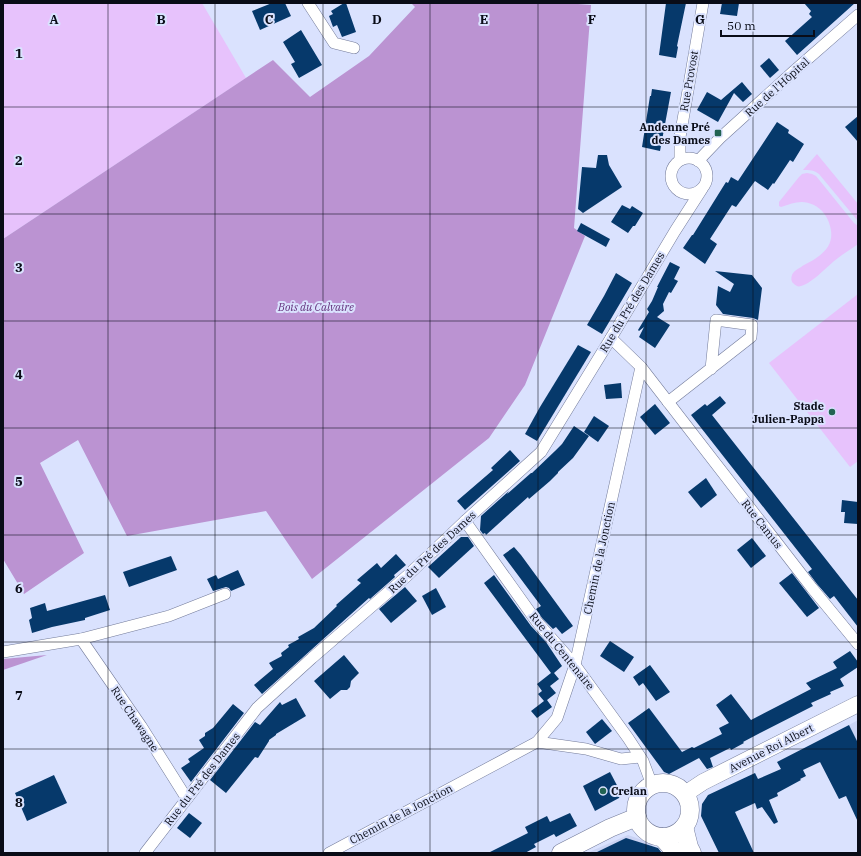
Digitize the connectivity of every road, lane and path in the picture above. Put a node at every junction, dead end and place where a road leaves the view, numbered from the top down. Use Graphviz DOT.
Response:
graph roads {
  1 [pos="308,3"];
  2 [pos="703,3"];
  3 [pos="858,15"];
  4 [pos="354,48"];
  5 [pos="680,160"];
  6 [pos="698,161"];
  7 [pos="702,189"];
  8 [pos="678,191"];
  9 [pos="681,222"];
  10 [pos="611,338"];
  11 [pos="641,366"];
  12 [pos="711,369"];
  13 [pos="668,402"];
  14 [pos="465,521"];
  15 [pos="225,594"];
  16 [pos="81,639"];
  17 [pos="858,644"];
  18 [pos="3,652"];
  19 [pos="575,665"];
  20 [pos="858,704"];
  21 [pos="537,742"];
  22 [pos="640,757"];
  23 [pos="652,785"];
  24 [pos="685,794"];
  25 [pos="187,799"];
  26 [pos="637,817"];
  27 [pos="684,827"];
  28 [pos="662,837"];
  29 [pos="145,853"];
  30 [pos="328,853"];
  31 [pos="561,853"];
  32 [pos="676,853"];
  33 [pos="692,853"];
  1 -- 4 [label="street"];
  2 -- 5 [label="street, Rue Provost"];
  3 -- 6 [label="street, Rue de l'Hôpital"];
  5 -- 6 [label="street"];
  5 -- 8 [label="street"];
  6 -- 7 [label="street"];
  7 -- 8 [label="street"];
  7 -- 9 [label="street, Rue du Pré des Dames"];
  8 -- 9 [label="street, Rue du Pré des Dames"];
  9 -- 10 [label="street, Rue du Pré des Dames"];
  10 -- 11 [label="street, Rue Camus"];
  10 -- 14 [label="street, Rue du Pré des Dames"];
  11 -- 13 [label="street, Rue Camus"];
  11 -- 19 [label="street, Chemin de la Jonction"];
  12 -- 12 [label="street"];
  12 -- 13 [label="street"];
  13 -- 17 [label="street, Rue Camus"];
  14 -- 19 [label="street, Rue du Centenaire"];
  14 -- 25 [label="street, Rue du Pré des Dames"];
  15 -- 16 [label="street"];
  16 -- 18 [label="street"];
  16 -- 25 [label="street, Rue Chawagne"];
  19 -- 21 [label="street, Chemin de la Jonction"];
  19 -- 22 [label="street, Rue du Centenaire"];
  20 -- 24 [label="main road, Avenue Roi Albert"];
  21 -- 22 [label="street"];
  21 -- 30 [label="street, Chemin de la Jonction"];
  22 -- 23 [label="street, Rue du Centenaire"];
  23 -- 24 [label="main road"];
  23 -- 26 [label="main road"];
  24 -- 27 [label="main road"];
  25 -- 29 [label="street, Rue du Pré des Dames"];
  26 -- 28 [label="main road"];
  26 -- 31 [label="main road"];
  27 -- 28 [label="main road"];
  27 -- 33 [label="main road"];
  28 -- 32 [label="main road"];
}
